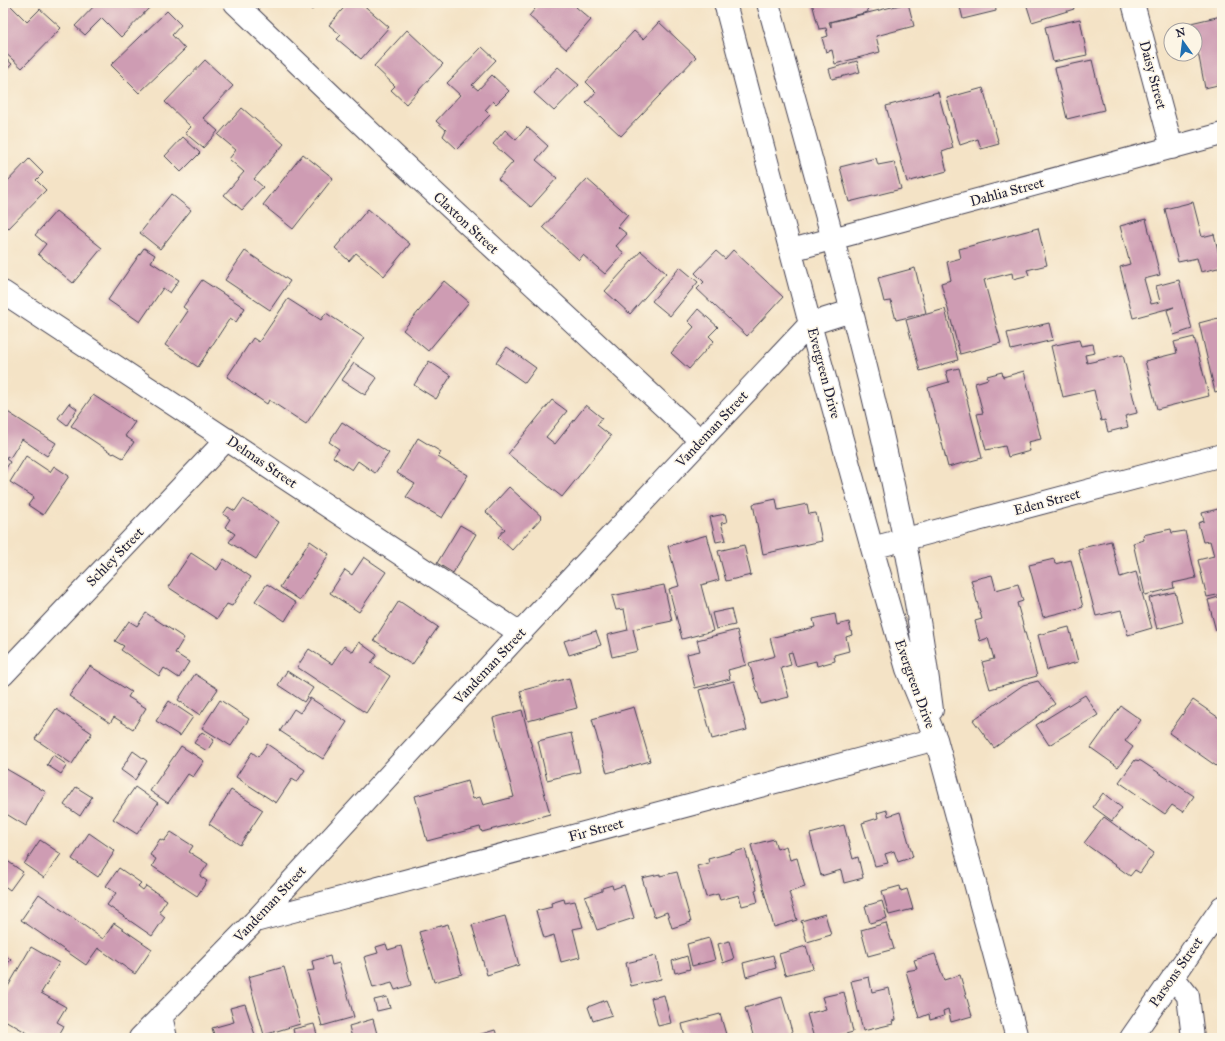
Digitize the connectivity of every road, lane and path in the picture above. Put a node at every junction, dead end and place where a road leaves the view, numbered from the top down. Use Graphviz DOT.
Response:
graph roads {
  1 [pos="235,3"];
  2 [pos="725,3"];
  3 [pos="768,3"];
  4 [pos="1133,3"];
  5 [pos="1222,134"];
  6 [pos="1172,148"];
  7 [pos="832,238"];
  8 [pos="791,250"];
  9 [pos="3,292"];
  10 [pos="851,311"];
  11 [pos="810,324"];
  12 [pos="227,439"];
  13 [pos="701,441"];
  14 [pos="1222,455"];
  15 [pos="905,540"];
  16 [pos="872,548"];
  17 [pos="520,633"];
  18 [pos="3,675"];
  19 [pos="936,739"];
  20 [pos="1222,907"];
  21 [pos="255,922"];
  22 [pos="1173,977"];
  23 [pos="161,1016"];
  24 [pos="140,1038"];
  25 [pos="166,1038"];
  26 [pos="1018,1038"];
  27 [pos="1131,1038"];
  28 [pos="1193,1038"];
  1 -- 13 [label="street, Claxton Street"];
  2 -- 8 [label="street, Evergreen Drive"];
  3 -- 7 [label="street, Evergreen Drive"];
  4 -- 6 [label="street, Daisy Street"];
  5 -- 6 [label="street, Dahlia Street"];
  6 -- 7 [label="street, Dahlia Street"];
  7 -- 8 [label="street, Dahlia Street"];
  7 -- 10 [label="street, Evergreen Drive"];
  8 -- 11 [label="street, Evergreen Drive"];
  9 -- 12 [label="street, Delmas Street"];
  10 -- 11 [label="street, Vandeman Street"];
  10 -- 15 [label="street, Evergreen Drive"];
  11 -- 13 [label="street, Vandeman Street"];
  11 -- 16 [label="street, Evergreen Drive"];
  12 -- 17 [label="street, Delmas Street"];
  12 -- 18 [label="street, Schley Street"];
  13 -- 17 [label="street, Vandeman Street"];
  14 -- 15 [label="street, Eden Street"];
  15 -- 16 [label="street, Eden Street"];
  15 -- 19 [label="street, Evergreen Drive"];
  16 -- 19 [label="street, Evergreen Drive"];
  17 -- 21 [label="street, Vandeman Street"];
  19 -- 21 [label="street, Fir Street"];
  19 -- 26 [label="street, Evergreen Drive"];
  20 -- 22 [label="street, Parsons Street"];
  21 -- 23 [label="street, Vandeman Street"];
  22 -- 27 [label="street, Parsons Street"];
  22 -- 28 [label="street"];
  23 -- 24 [label="street, Vandeman Street"];
  23 -- 25 [label="street"];
}
